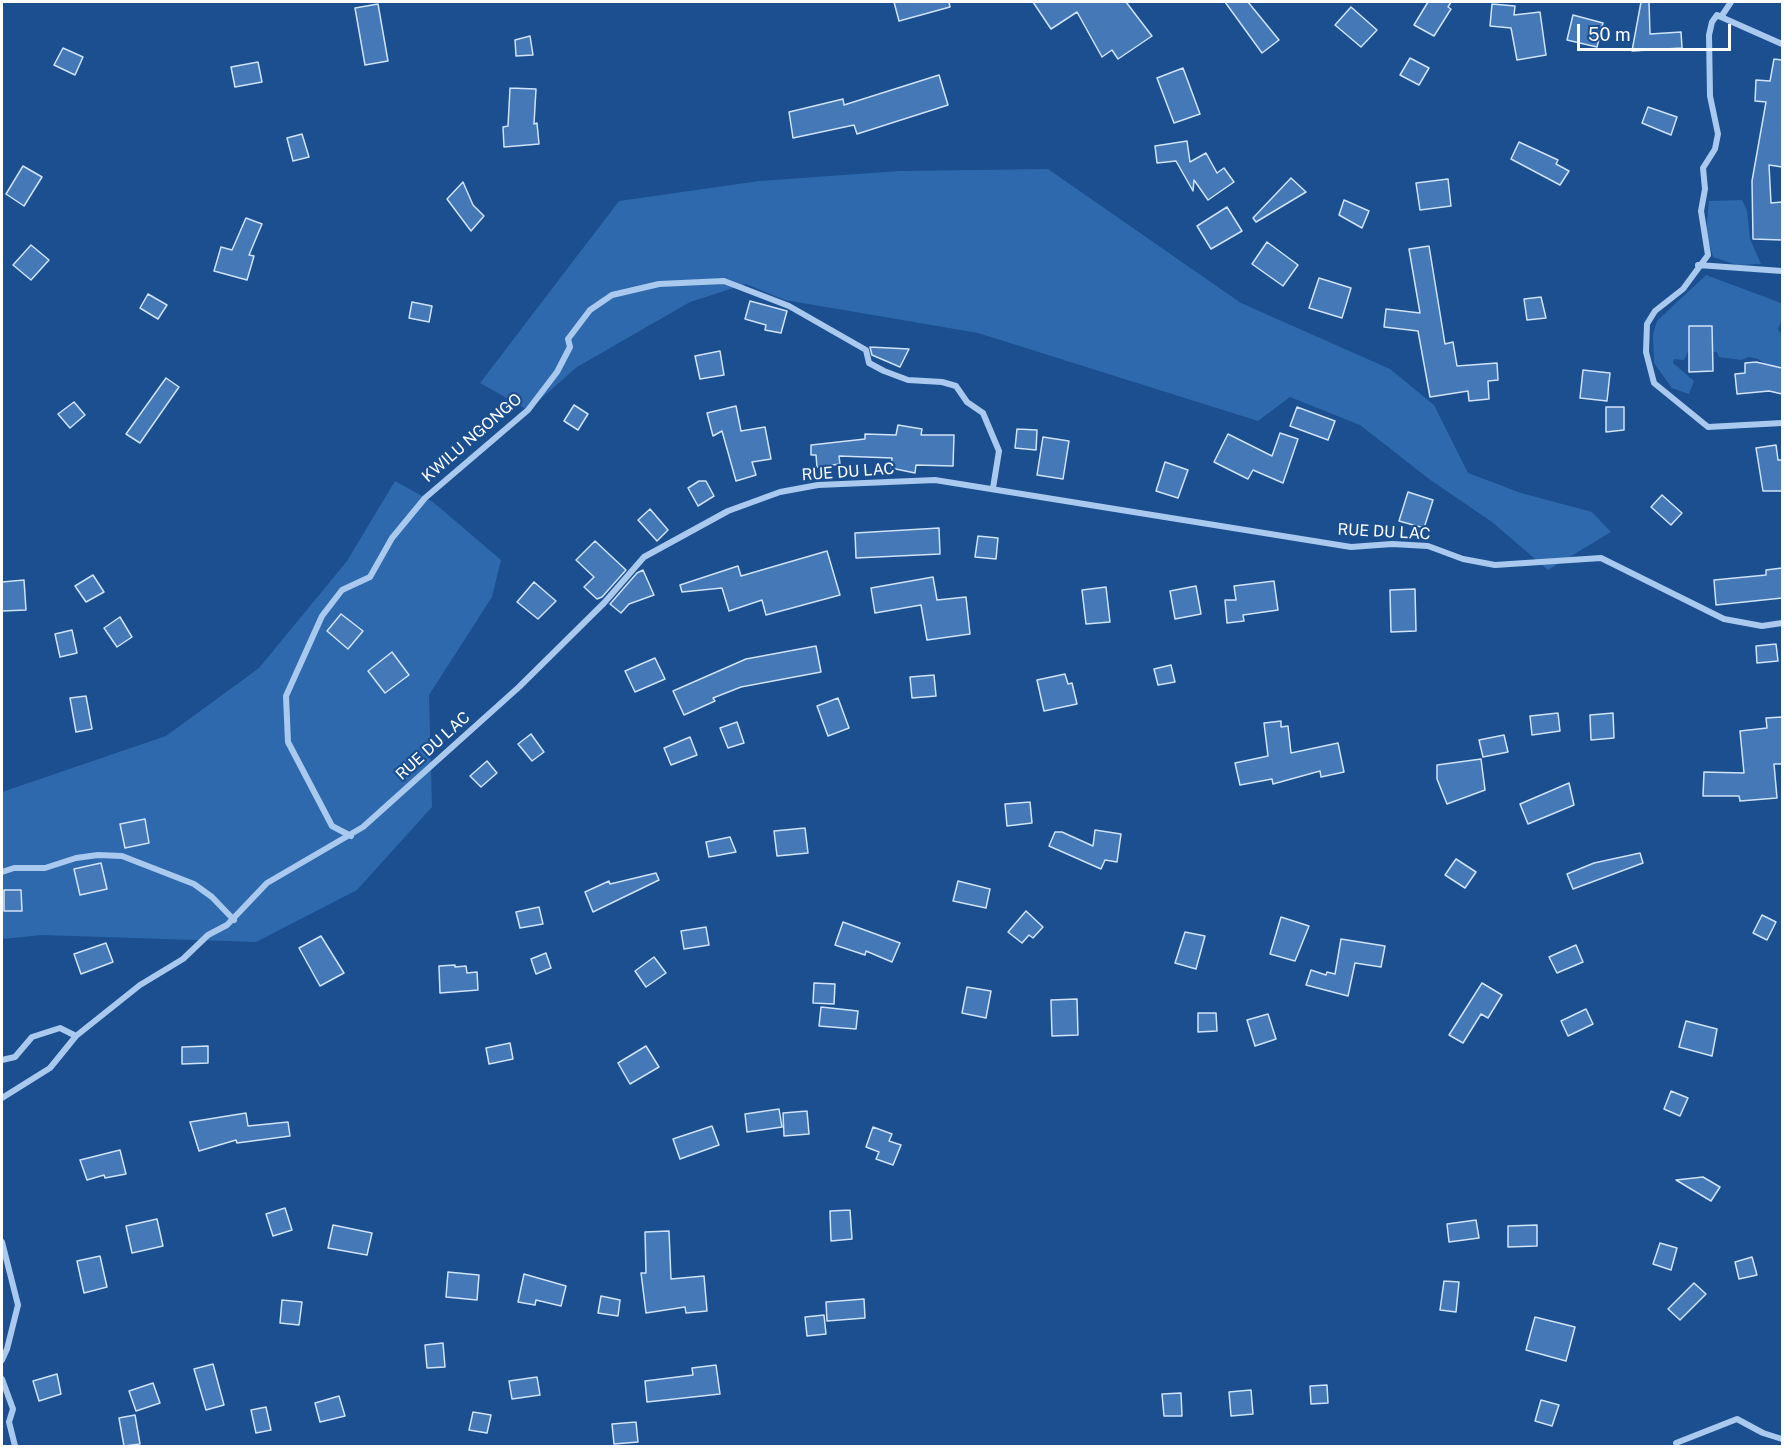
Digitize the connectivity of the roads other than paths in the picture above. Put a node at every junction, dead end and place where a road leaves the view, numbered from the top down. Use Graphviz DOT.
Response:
graph roads {
  1 [pos="1731,2"];
  2 [pos="1721,17"];
  3 [pos="1782,44"];
  4 [pos="1698,265"];
  5 [pos="1782,271"];
  6 [pos="1782,423"];
  7 [pos="993,488"];
  8 [pos="1782,623"];
  9 [pos="351,836"];
  10 [pos="2,872"];
  11 [pos="234,920"];
  12 [pos="76,1036"];
  13 [pos="2,1060"];
  14 [pos="2,1098"];
  15 [pos="2,1242"];
  16 [pos="2,1360"];
  17 [pos="2,1379"];
  18 [pos="1782,1439"];
  19 [pos="1676,1443"];
  20 [pos="15,1446"];
  1 -- 2 [label="street"];
  2 -- 3 [label="street"];
  2 -- 4 [label="street"];
  4 -- 5 [label="street"];
  4 -- 6 [label="street"];
  7 -- 8 [label="street, RUE DU LAC"];
  7 -- 9 [label="street, RUE DU LAC"];
  7 -- 9 [label="street, KWILU NGONGO"];
  9 -- 11 [label="street, RUE DU LAC"];
  10 -- 11 [label="street"];
  11 -- 12 [label="street, RUE DU LAC"];
  12 -- 13 [label="street"];
  12 -- 14 [label="street, RUE DU LAC"];
  15 -- 16 [label="street"];
  17 -- 20 [label="street"];
  18 -- 19 [label="street"];
}
